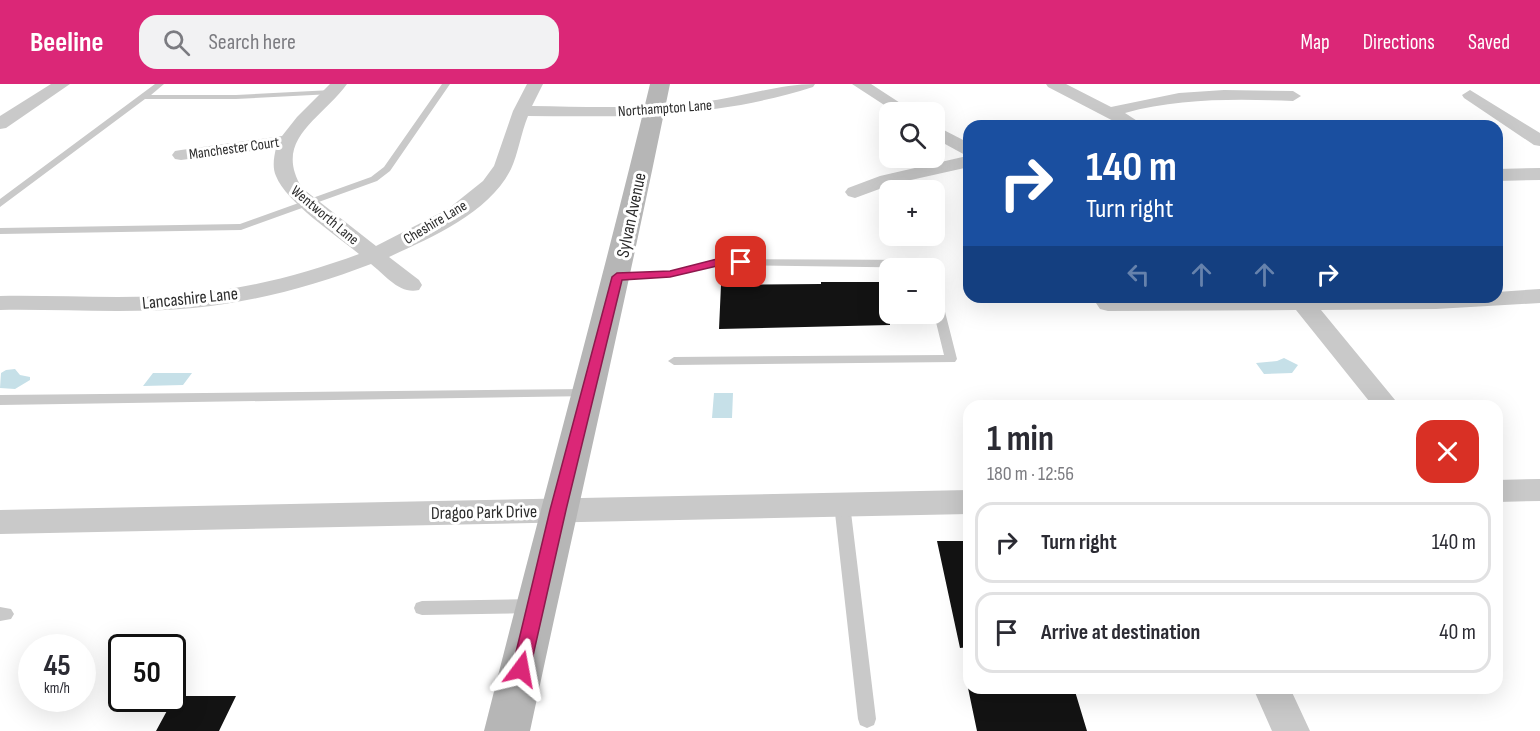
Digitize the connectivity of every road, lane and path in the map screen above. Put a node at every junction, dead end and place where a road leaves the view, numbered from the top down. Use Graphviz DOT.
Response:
graph roads {
  1 [pos="62,84"];
  2 [pos="159,84"];
  3 [pos="446,84"];
  4 [pos="535,84"];
  5 [pos="807,84"];
  6 [pos="861,84"];
  7 [pos="1054,84"];
  8 [pos="335,88"];
  9 [pos="1470,95"];
  10 [pos="1293,96"];
  11 [pos="143,97"];
  12 [pos="657,98"];
  13 [pos="890,102"];
  14 [pos="521,111"];
  15 [pos="1112,112"];
  16 [pos="1126,120"];
  17 [pos="0,124"];
  18 [pos="945,137"];
  19 [pos="288,141"];
  20 [pos="1540,141"];
  21 [pos="963,148"];
  22 [pos="181,155"];
  23 [pos="963,162"];
  24 [pos="1540,174"];
  25 [pos="1503,175"];
  26 [pos="855,192"];
  27 [pos="309,203"];
  28 [pos="0,204"];
  29 [pos="0,231"];
  30 [pos="374,255"];
  31 [pos="879,263"];
  32 [pos="617,277"];
  33 [pos="411,285"];
  34 [pos="1540,296"];
  35 [pos="1503,298"];
  36 [pos="0,303"];
  37 [pos="1303,303"];
  38 [pos="942,324"];
  39 [pos="674,361"];
  40 [pos="588,393"];
  41 [pos="0,400"];
  42 [pos="1382,400"];
  43 [pos="1540,490"];
  44 [pos="1503,491"];
  45 [pos="963,502"];
  46 [pos="842,504"];
  47 [pos="558,510"];
  48 [pos="0,522"];
  49 [pos="536,606"];
  50 [pos="422,608"];
  51 [pos="1274,694"];
  52 [pos="867,719"];
  53 [pos="507,731"];
  54 [pos="1291,731"];
  1 -- 17 [label="street"];
  2 -- 11 [label="lane"];
  3 -- 27 [label="lane"];
  4 -- 14 [label="street, Cheshire Lane"];
  5 -- 12 [label="street, Northampton Lane"];
  6 -- 13 [label="street"];
  7 -- 15 [label="street"];
  8 -- 11 [label="lane"];
  8 -- 19 [label="street, Wentworth Lane"];
  9 -- 20 [label="street"];
  10 -- 15 [label="street"];
  11 -- 28 [label="lane"];
  12 -- 14 [label="street, Northampton Lane"];
  12 -- 32 [label="main road, Sylvan Avenue"];
  14 -- 30 [label="street, Cheshire Lane"];
  15 -- 16 [label="street"];
  18 -- 21 [label="street"];
  19 -- 22 [label="street, Manchester Court"];
  19 -- 27 [label="street, Wentworth Lane"];
  23 -- 26 [label="street"];
  24 -- 25 [label="street"];
  27 -- 29 [label="lane"];
  27 -- 30 [label="street, Wentworth Lane"];
  30 -- 33 [label="street, Wentworth Lane"];
  30 -- 36 [label="street, Lancashire Lane"];
  31 -- 32 [label="lane"];
  32 -- 40 [label="main road, Sylvan Avenue"];
  34 -- 35 [label="street"];
  37 -- 42 [label="street"];
  38 -- 39 [label="lane"];
  40 -- 41 [label="lane"];
  40 -- 47 [label="main road, Sylvan Avenue"];
  43 -- 44 [label="street"];
  45 -- 46 [label="street, Dragoo Park Drive"];
  46 -- 47 [label="street, Dragoo Park Drive"];
  46 -- 52 [label="lane"];
  47 -- 48 [label="street, Dragoo Park Drive"];
  47 -- 49 [label="main road, Sylvan Avenue"];
  49 -- 50 [label="lane"];
  49 -- 53 [label="main road, Sylvan Avenue"];
  51 -- 54 [label="street"];
}
